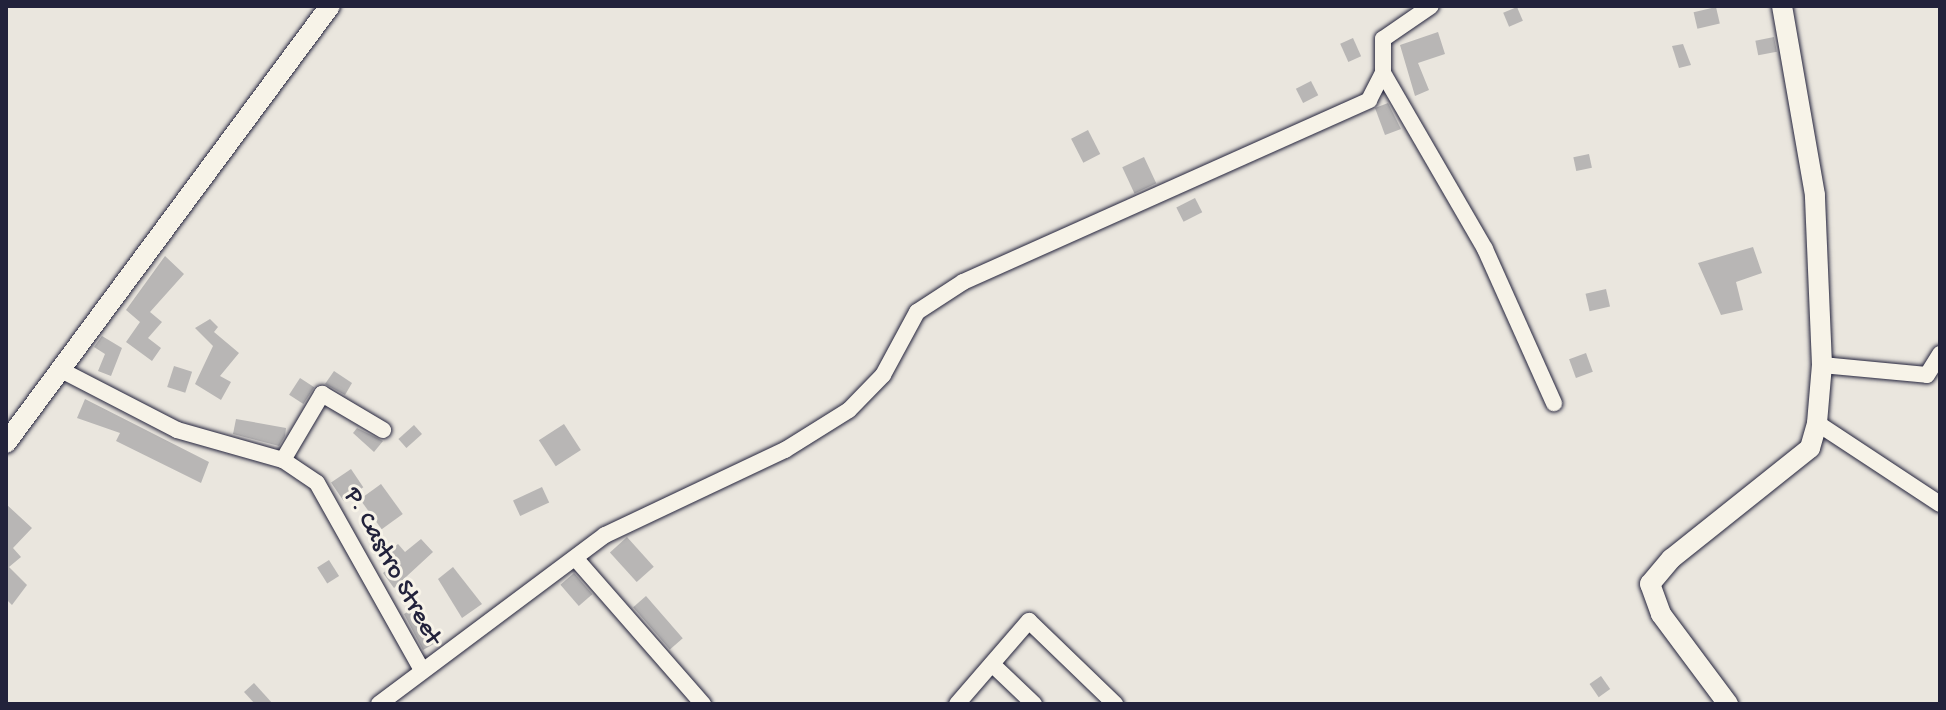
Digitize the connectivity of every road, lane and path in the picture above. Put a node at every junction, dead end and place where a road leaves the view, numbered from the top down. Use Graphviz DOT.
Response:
graph roads {
  1 [pos="330,6"];
  2 [pos="1431,6"];
  3 [pos="1782,6"];
  4 [pos="1383,73"];
  5 [pos="1940,354"];
  6 [pos="1822,365"];
  7 [pos="61,370"];
  8 [pos="1554,403"];
  9 [pos="1817,423"];
  10 [pos="383,430"];
  11 [pos="6,443"];
  12 [pos="283,460"];
  13 [pos="1940,504"];
  14 [pos="576,559"];
  15 [pos="992,664"];
  16 [pos="421,668"];
  17 [pos="379,704"];
  18 [pos="703,704"];
  19 [pos="957,704"];
  20 [pos="1034,704"];
  21 [pos="1115,704"];
  22 [pos="1728,704"];
  1 -- 7 [label="street"];
  2 -- 4 [label="street"];
  3 -- 6 [label="street"];
  4 -- 8 [label="street"];
  4 -- 14 [label="street"];
  5 -- 6 [label="street"];
  6 -- 9 [label="street"];
  7 -- 11 [label="street"];
  7 -- 12 [label="street, P. Castro Street"];
  9 -- 13 [label="street"];
  9 -- 22 [label="street"];
  10 -- 12 [label="street"];
  12 -- 16 [label="street, P. Castro Street"];
  14 -- 16 [label="street"];
  14 -- 18 [label="street"];
  15 -- 19 [label="street"];
  15 -- 20 [label="street"];
  15 -- 21 [label="street"];
  16 -- 17 [label="street"];
}
